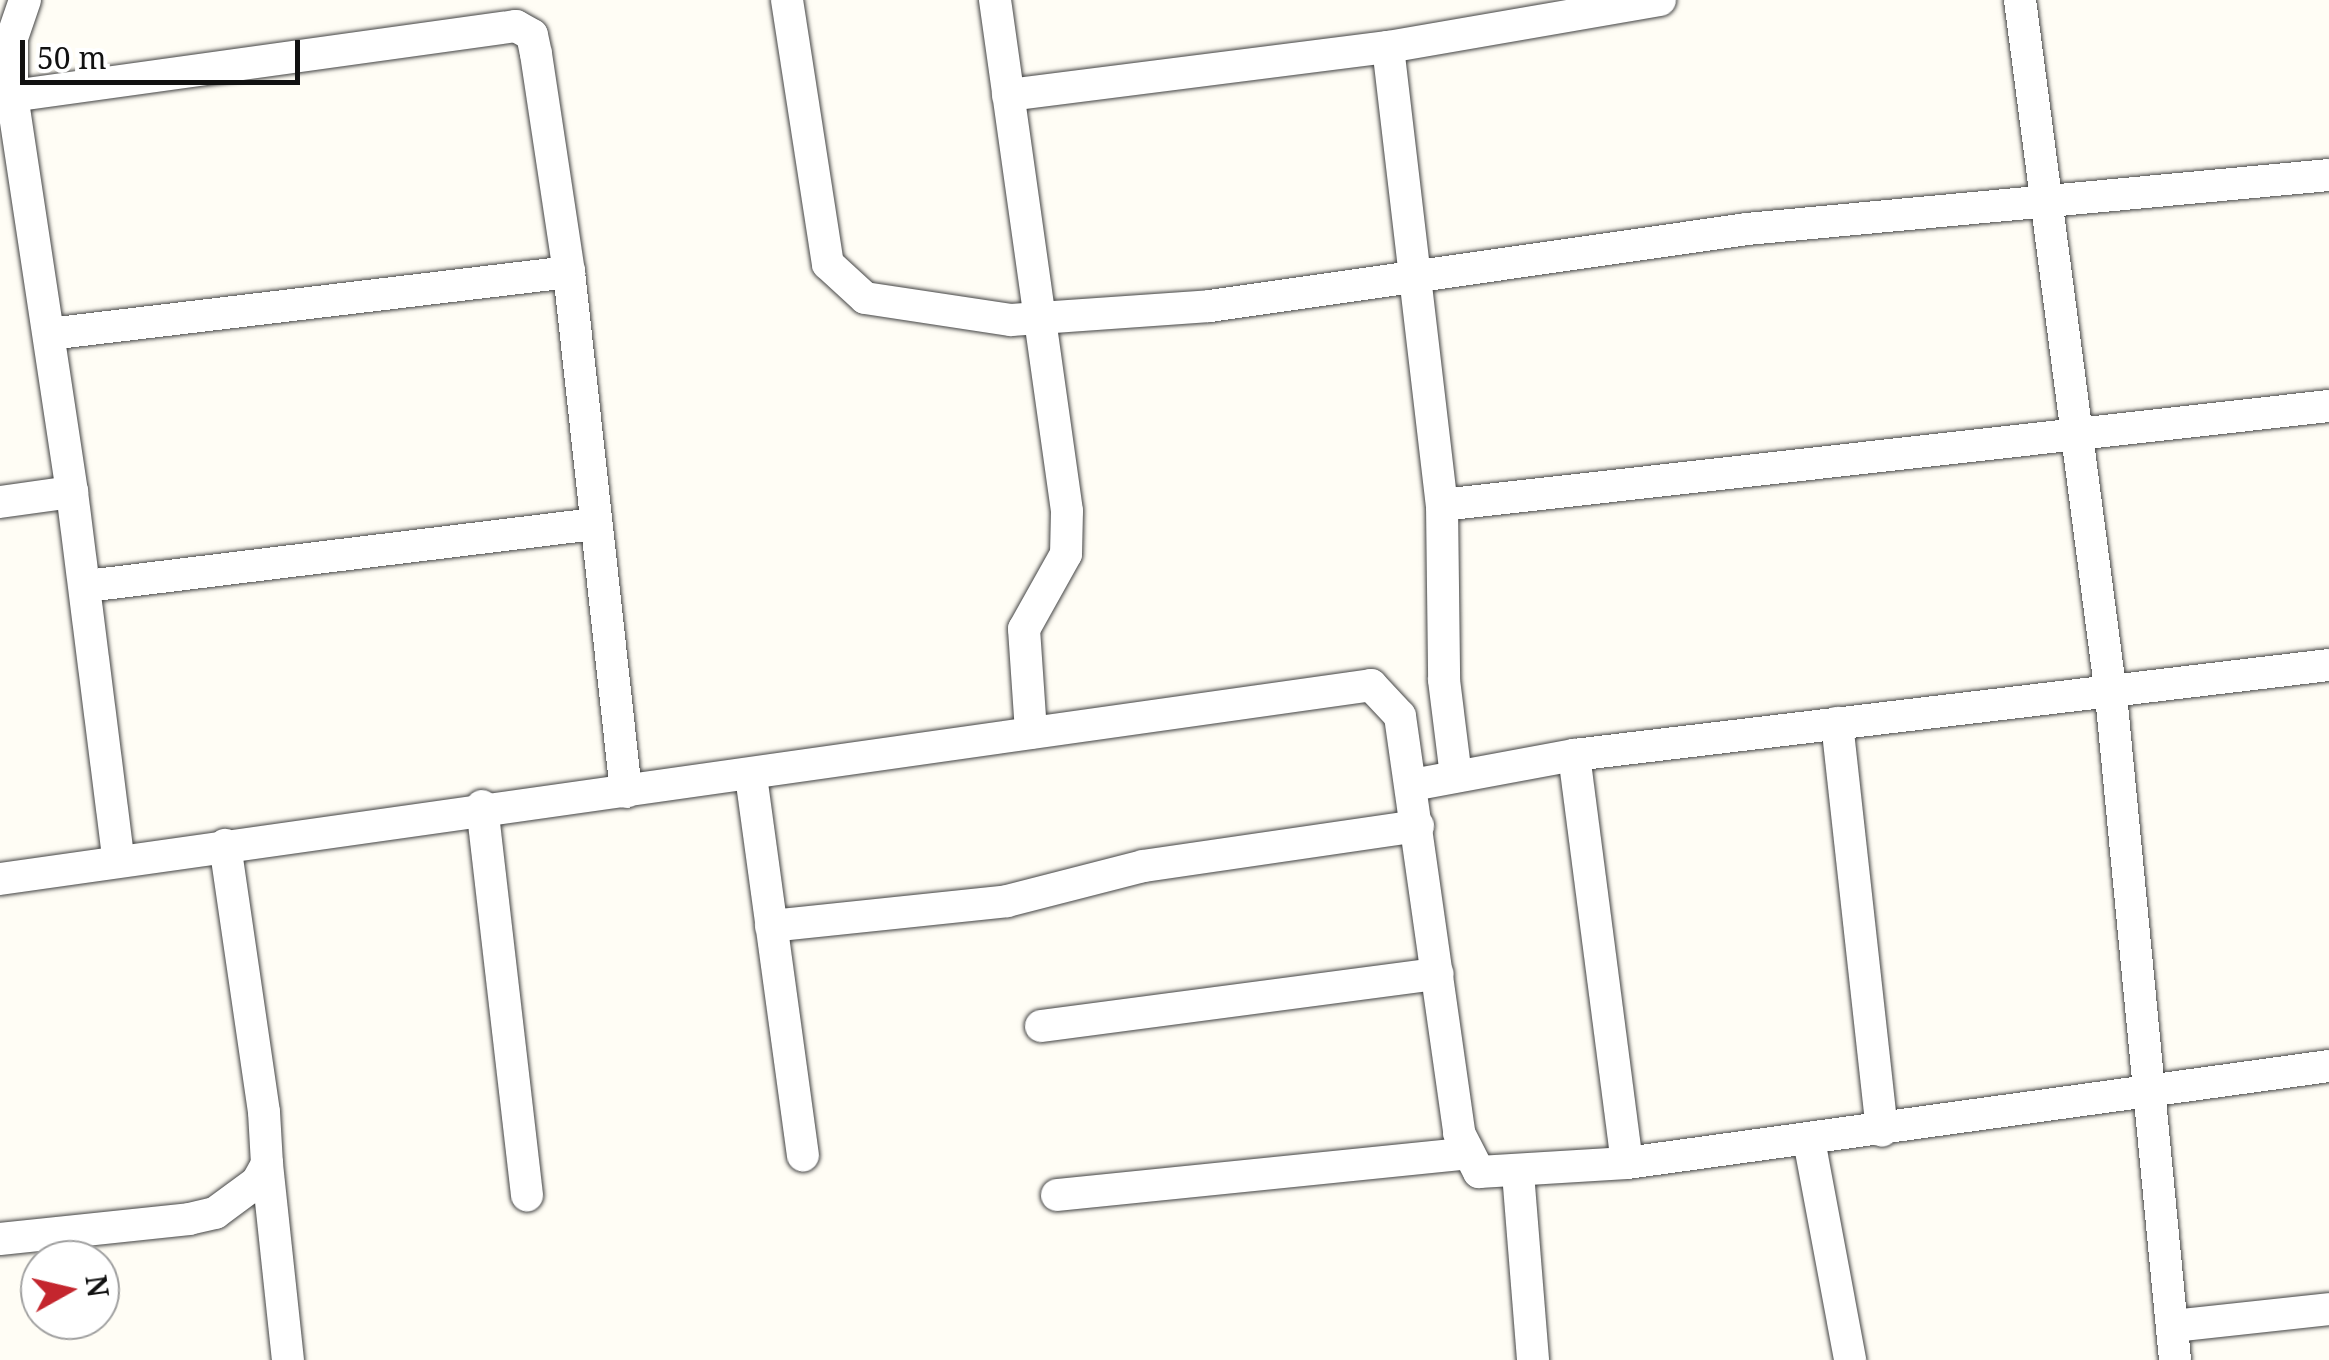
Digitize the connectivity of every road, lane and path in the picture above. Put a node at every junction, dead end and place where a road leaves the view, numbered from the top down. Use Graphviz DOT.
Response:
graph roads {
  1 [pos="25,0"];
  2 [pos="786,0"];
  3 [pos="995,0"];
  4 [pos="1660,0"];
  5 [pos="2020,0"];
  6 [pos="1388,47"];
  7 [pos="1008,95"];
  8 [pos="12,96"];
  9 [pos="2329,175"];
  10 [pos="2047,204"];
  11 [pos="569,272"];
  12 [pos="1418,280"];
  13 [pos="1044,323"];
  14 [pos="50,334"];
  15 [pos="2329,406"];
  16 [pos="2079,434"];
  17 [pos="72,492"];
  18 [pos="0,502"];
  19 [pos="1442,505"];
  20 [pos="594,524"];
  21 [pos="87,586"];
  22 [pos="2329,665"];
  23 [pos="2111,695"];
  24 [pos="1837,723"];
  25 [pos="1031,733"];
  26 [pos="1574,756"];
  27 [pos="751,776"];
  28 [pos="1456,776"];
  29 [pos="1412,785"];
  30 [pos="626,792"];
  31 [pos="482,806"];
  32 [pos="1418,826"];
  33 [pos="225,845"];
  34 [pos="118,858"];
  35 [pos="0,879"];
  36 [pos="771,926"];
  37 [pos="1438,974"];
  38 [pos="1040,1026"];
  39 [pos="2329,1066"];
  40 [pos="2145,1096"];
  41 [pos="1882,1131"];
  42 [pos="1809,1140"];
  43 [pos="1464,1154"];
  44 [pos="803,1155"];
  45 [pos="1627,1163"];
  46 [pos="267,1164"];
  47 [pos="1518,1173"];
  48 [pos="527,1195"];
  49 [pos="1057,1195"];
  50 [pos="0,1239"];
  51 [pos="2329,1309"];
  52 [pos="2173,1326"];
  53 [pos="288,1360"];
  54 [pos="1533,1360"];
  55 [pos="1850,1360"];
  56 [pos="2175,1360"];
  1 -- 8 [label="street"];
  2 -- 13 [label="street"];
  3 -- 7 [label="street"];
  4 -- 6 [label="street"];
  5 -- 10 [label="street"];
  6 -- 7 [label="street"];
  6 -- 12 [label="street"];
  7 -- 13 [label="street"];
  8 -- 11 [label="street"];
  8 -- 14 [label="street"];
  9 -- 10 [label="street"];
  10 -- 12 [label="street"];
  10 -- 16 [label="street"];
  11 -- 14 [label="street"];
  11 -- 20 [label="street"];
  12 -- 13 [label="street"];
  12 -- 19 [label="street"];
  13 -- 25 [label="street"];
  14 -- 17 [label="street"];
  15 -- 16 [label="street"];
  16 -- 19 [label="street"];
  16 -- 23 [label="street"];
  17 -- 18 [label="street"];
  17 -- 21 [label="street"];
  19 -- 28 [label="street"];
  20 -- 21 [label="street"];
  20 -- 30 [label="street"];
  21 -- 34 [label="street"];
  22 -- 23 [label="street"];
  23 -- 24 [label="street"];
  23 -- 40 [label="street"];
  24 -- 26 [label="street"];
  24 -- 41 [label="street"];
  25 -- 27 [label="street"];
  25 -- 29 [label="street"];
  26 -- 28 [label="street"];
  26 -- 45 [label="street"];
  27 -- 30 [label="street"];
  27 -- 36 [label="street"];
  28 -- 29 [label="street"];
  29 -- 32 [label="street"];
  30 -- 31 [label="street"];
  31 -- 33 [label="street"];
  31 -- 48 [label="street"];
  32 -- 36 [label="street"];
  32 -- 37 [label="street"];
  33 -- 34 [label="street"];
  33 -- 46 [label="street"];
  34 -- 35 [label="street"];
  36 -- 44 [label="street"];
  37 -- 38 [label="street"];
  37 -- 43 [label="street"];
  39 -- 40 [label="street"];
  40 -- 41 [label="street"];
  40 -- 52 [label="street"];
  41 -- 42 [label="street"];
  42 -- 45 [label="street"];
  42 -- 55 [label="street"];
  43 -- 47 [label="street"];
  43 -- 49 [label="street"];
  45 -- 47 [label="street"];
  46 -- 50 [label="street"];
  46 -- 53 [label="street"];
  47 -- 54 [label="street"];
  51 -- 52 [label="street"];
  52 -- 56 [label="street"];
}
